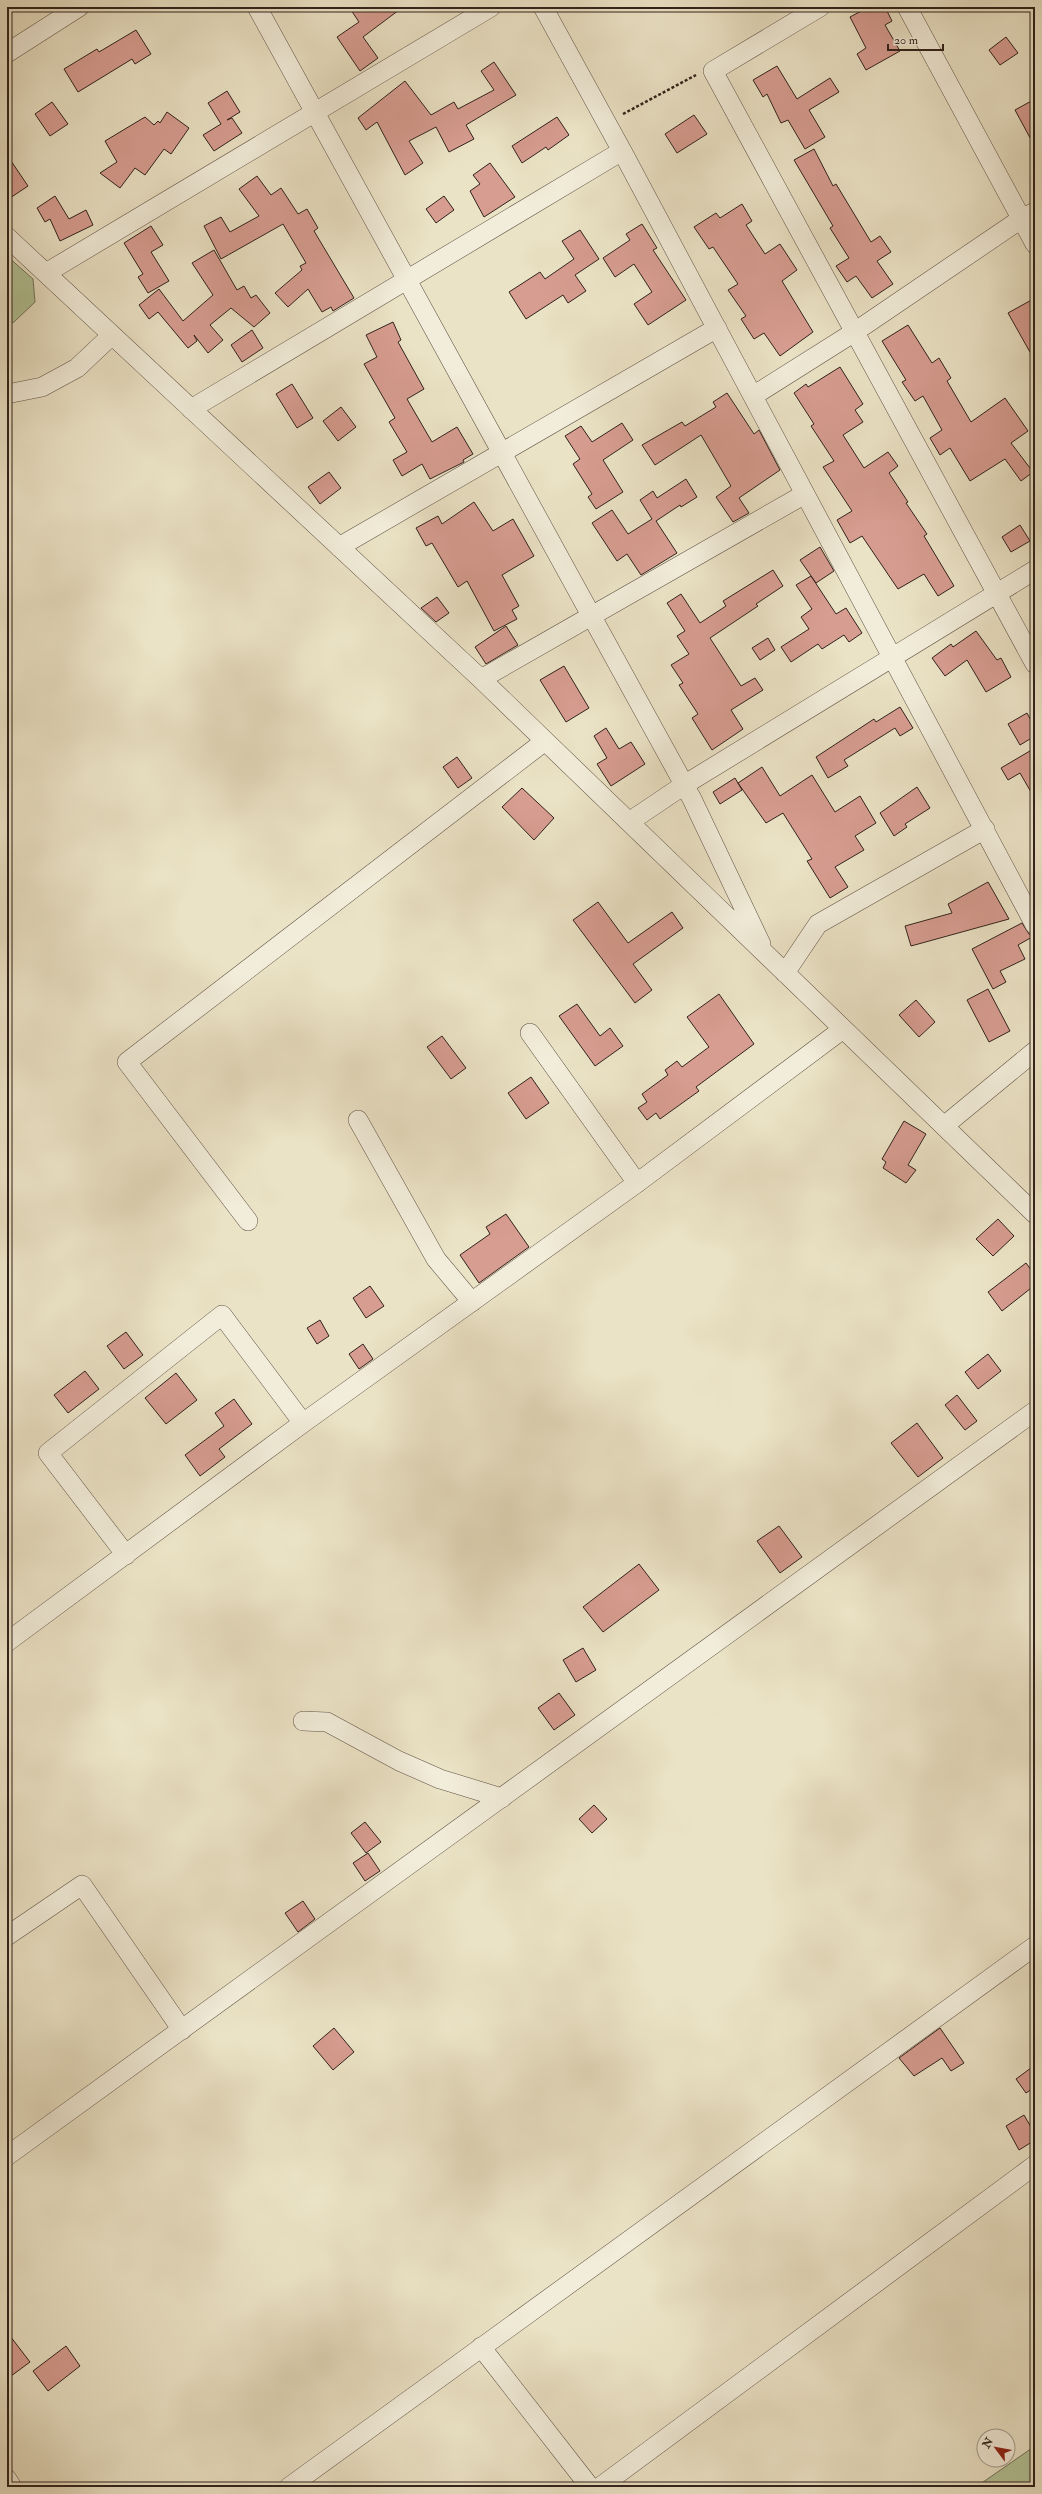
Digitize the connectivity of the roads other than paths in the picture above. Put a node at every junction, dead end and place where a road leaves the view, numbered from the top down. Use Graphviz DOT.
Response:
graph roads {
  1 [pos="79,7"];
  2 [pos="257,7"];
  3 [pos="491,7"];
  4 [pos="543,7"];
  5 [pos="820,7"];
  6 [pos="907,7"];
  7 [pos="7,53"];
  8 [pos="314,112"];
  9 [pos="622,151"];
  10 [pos="1028,215"];
  11 [pos="7,237"];
  12 [pos="1035,244"];
  13 [pos="46,273"];
  14 [pos="407,280"];
  15 [pos="717,328"];
  16 [pos="856,331"];
  17 [pos="112,335"];
  18 [pos="7,394"];
  19 [pos="753,396"];
  20 [pos="191,409"];
  21 [pos="501,452"];
  22 [pos="805,494"];
  23 [pos="339,546"];
  24 [pos="1035,570"];
  25 [pos="997,593"];
  26 [pos="591,616"];
  27 [pos="893,657"];
  28 [pos="1035,664"];
  29 [pos="481,679"];
  30 [pos="545,741"];
  31 [pos="684,785"];
  32 [pos="628,822"];
  33 [pos="985,829"];
  34 [pos="1032,912"];
  35 [pos="767,956"];
  36 [pos="785,973"];
  37 [pos="843,1029"];
  38 [pos="530,1033"];
  39 [pos="1035,1051"];
  40 [pos="358,1120"];
  41 [pos="944,1126"];
  42 [pos="637,1183"];
  43 [pos="1035,1214"];
  44 [pos="248,1221"];
  45 [pos="472,1302"];
  46 [pos="1035,1411"];
  47 [pos="303,1423"];
  48 [pos="126,1555"];
  49 [pos="7,1642"];
  50 [pos="303,1721"];
  51 [pos="502,1798"];
  52 [pos="7,1936"];
  53 [pos="1035,1946"];
  54 [pos="182,2030"];
  55 [pos="7,2156"];
  56 [pos="1035,2165"];
  57 [pos="481,2347"];
  58 [pos="7,2479"];
  59 [pos="12,2487"];
  60 [pos="289,2487"];
  61 [pos="590,2487"];
  62 [pos="600,2487"];
  1 -- 7 [label="street"];
  2 -- 8 [label="street"];
  3 -- 8 [label="street"];
  4 -- 9 [label="street"];
  5 -- 16 [label="street"];
  6 -- 10 [label="street"];
  8 -- 13 [label="street"];
  8 -- 14 [label="street"];
  9 -- 14 [label="street"];
  9 -- 15 [label="street"];
  10 -- 12 [label="street"];
  10 -- 16 [label="street"];
  11 -- 13 [label="street"];
  13 -- 17 [label="street"];
  14 -- 20 [label="street"];
  14 -- 21 [label="street"];
  15 -- 19 [label="street"];
  15 -- 21 [label="street"];
  16 -- 19 [label="street"];
  16 -- 25 [label="street"];
  17 -- 18 [label="street"];
  17 -- 20 [label="street"];
  19 -- 22 [label="street"];
  20 -- 23 [label="street"];
  21 -- 23 [label="street"];
  21 -- 26 [label="street"];
  22 -- 26 [label="street"];
  22 -- 27 [label="street"];
  23 -- 29 [label="street"];
  24 -- 25 [label="street"];
  25 -- 27 [label="street"];
  25 -- 28 [label="street"];
  26 -- 29 [label="street"];
  26 -- 31 [label="street"];
  27 -- 31 [label="street"];
  27 -- 33 [label="street"];
  29 -- 30 [label="street"];
  30 -- 32 [label="street"];
  30 -- 44 [label="street"];
  31 -- 32 [label="street"];
  31 -- 35 [label="street"];
  32 -- 35 [label="street"];
  33 -- 34 [label="street"];
  33 -- 36 [label="street"];
  35 -- 36 [label="street"];
  36 -- 37 [label="street"];
  37 -- 41 [label="street"];
  37 -- 42 [label="street"];
  38 -- 42 [label="street"];
  39 -- 41 [label="street"];
  40 -- 45 [label="street"];
  41 -- 43 [label="street"];
  42 -- 45 [label="street"];
  45 -- 47 [label="street"];
  46 -- 51 [label="street"];
  47 -- 48 [label="street"];
  47 -- 48 [label="street"];
  48 -- 49 [label="street"];
  50 -- 51 [label="street"];
  51 -- 54 [label="street"];
  52 -- 54 [label="street"];
  53 -- 57 [label="street"];
  54 -- 55 [label="street"];
  56 -- 62 [label="street"];
  57 -- 60 [label="street"];
  57 -- 61 [label="street"];
  58 -- 59 [label="street"];
}
